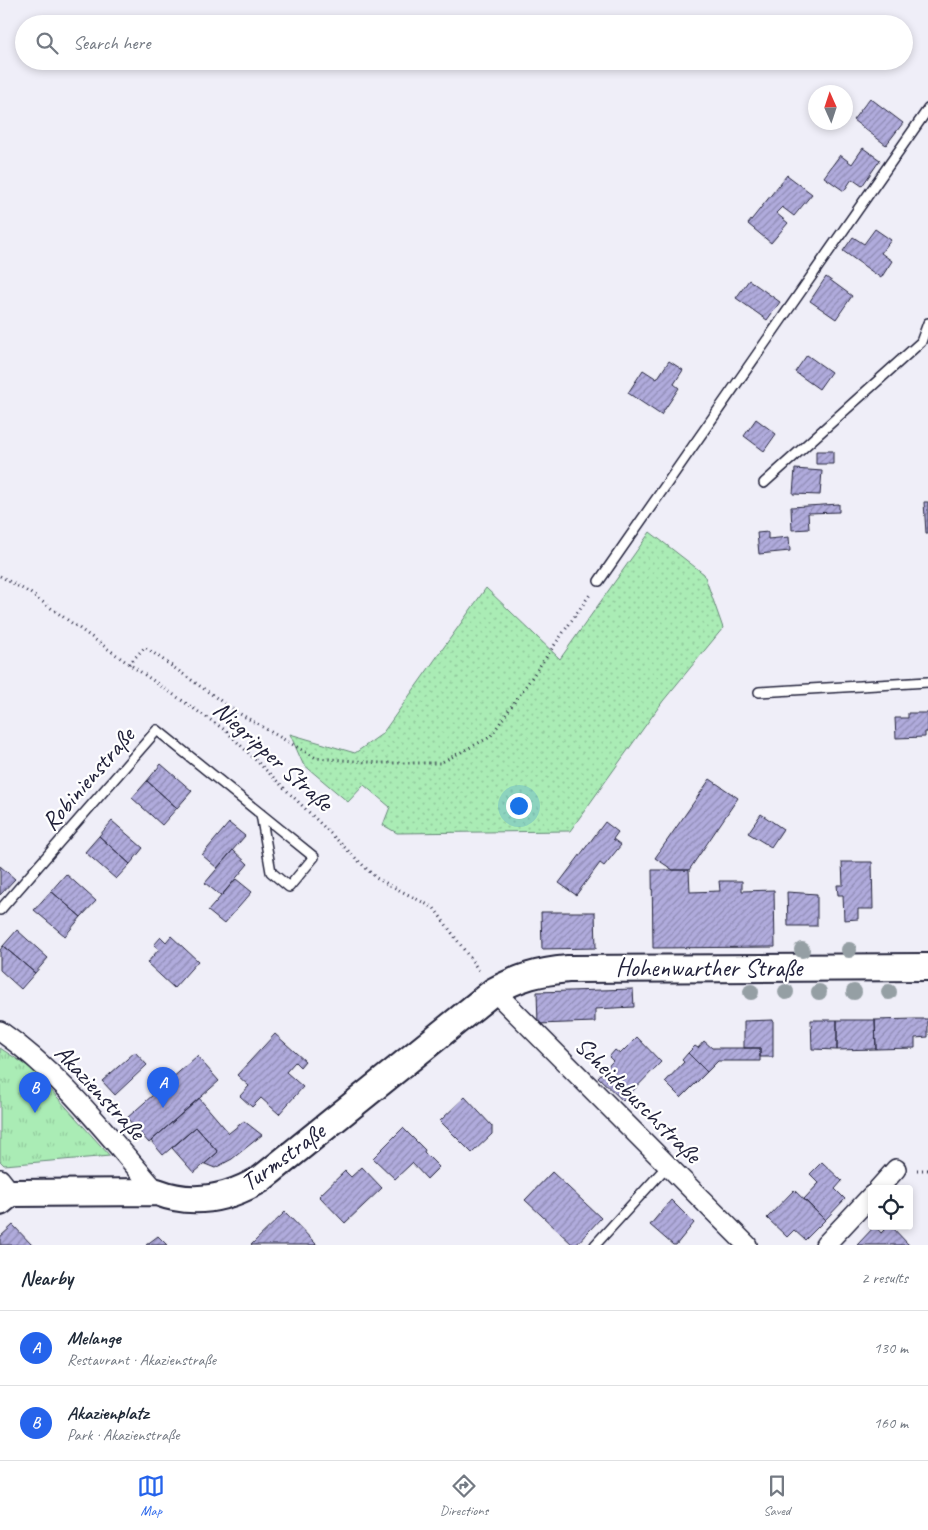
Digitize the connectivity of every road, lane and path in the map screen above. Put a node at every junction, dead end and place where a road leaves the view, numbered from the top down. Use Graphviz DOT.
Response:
graph roads {
  1 [pos="928,109"];
  2 [pos="928,323"];
  3 [pos="764,483"];
  4 [pos="0,576"];
  5 [pos="599,581"];
  6 [pos="129,664"];
  7 [pos="928,682"];
  8 [pos="759,692"];
  9 [pos="262,814"];
  10 [pos="0,910"];
  11 [pos="928,967"];
  12 [pos="494,991"];
  13 [pos="0,1031"];
  14 [pos="668,1165"];
  15 [pos="896,1169"];
  16 [pos="882,1185"];
  17 [pos="4,1192"];
  18 [pos="157,1192"];
  19 [pos="868,1199"];
  20 [pos="595,1245"];
  21 [pos="747,1245"];
  22 [pos="825,1245"];
  1 -- 5 [label="lane"];
  2 -- 3 [label="lane"];
  4 -- 6 [label="path, Niegripper Straße"];
  5 -- 6 [label="path"];
  6 -- 12 [label="path, Niegripper Straße"];
  7 -- 8 [label="lane"];
  9 -- 9 [label="lane, Robinienstraße"];
  9 -- 10 [label="lane, Robinienstraße"];
  11 -- 12 [label="street, Hohenwarther Straße"];
  12 -- 14 [label="street, Scheidebuschstraße"];
  12 -- 18 [label="street, Turmstraße"];
  13 -- 18 [label="street, Akazienstraße"];
  14 -- 20 [label="lane"];
  14 -- 21 [label="street, Scheidebuschstraße"];
  15 -- 16 [label="street"];
  17 -- 18 [label="street, Turmstraße"];
  19 -- 22 [label="street"];
}
